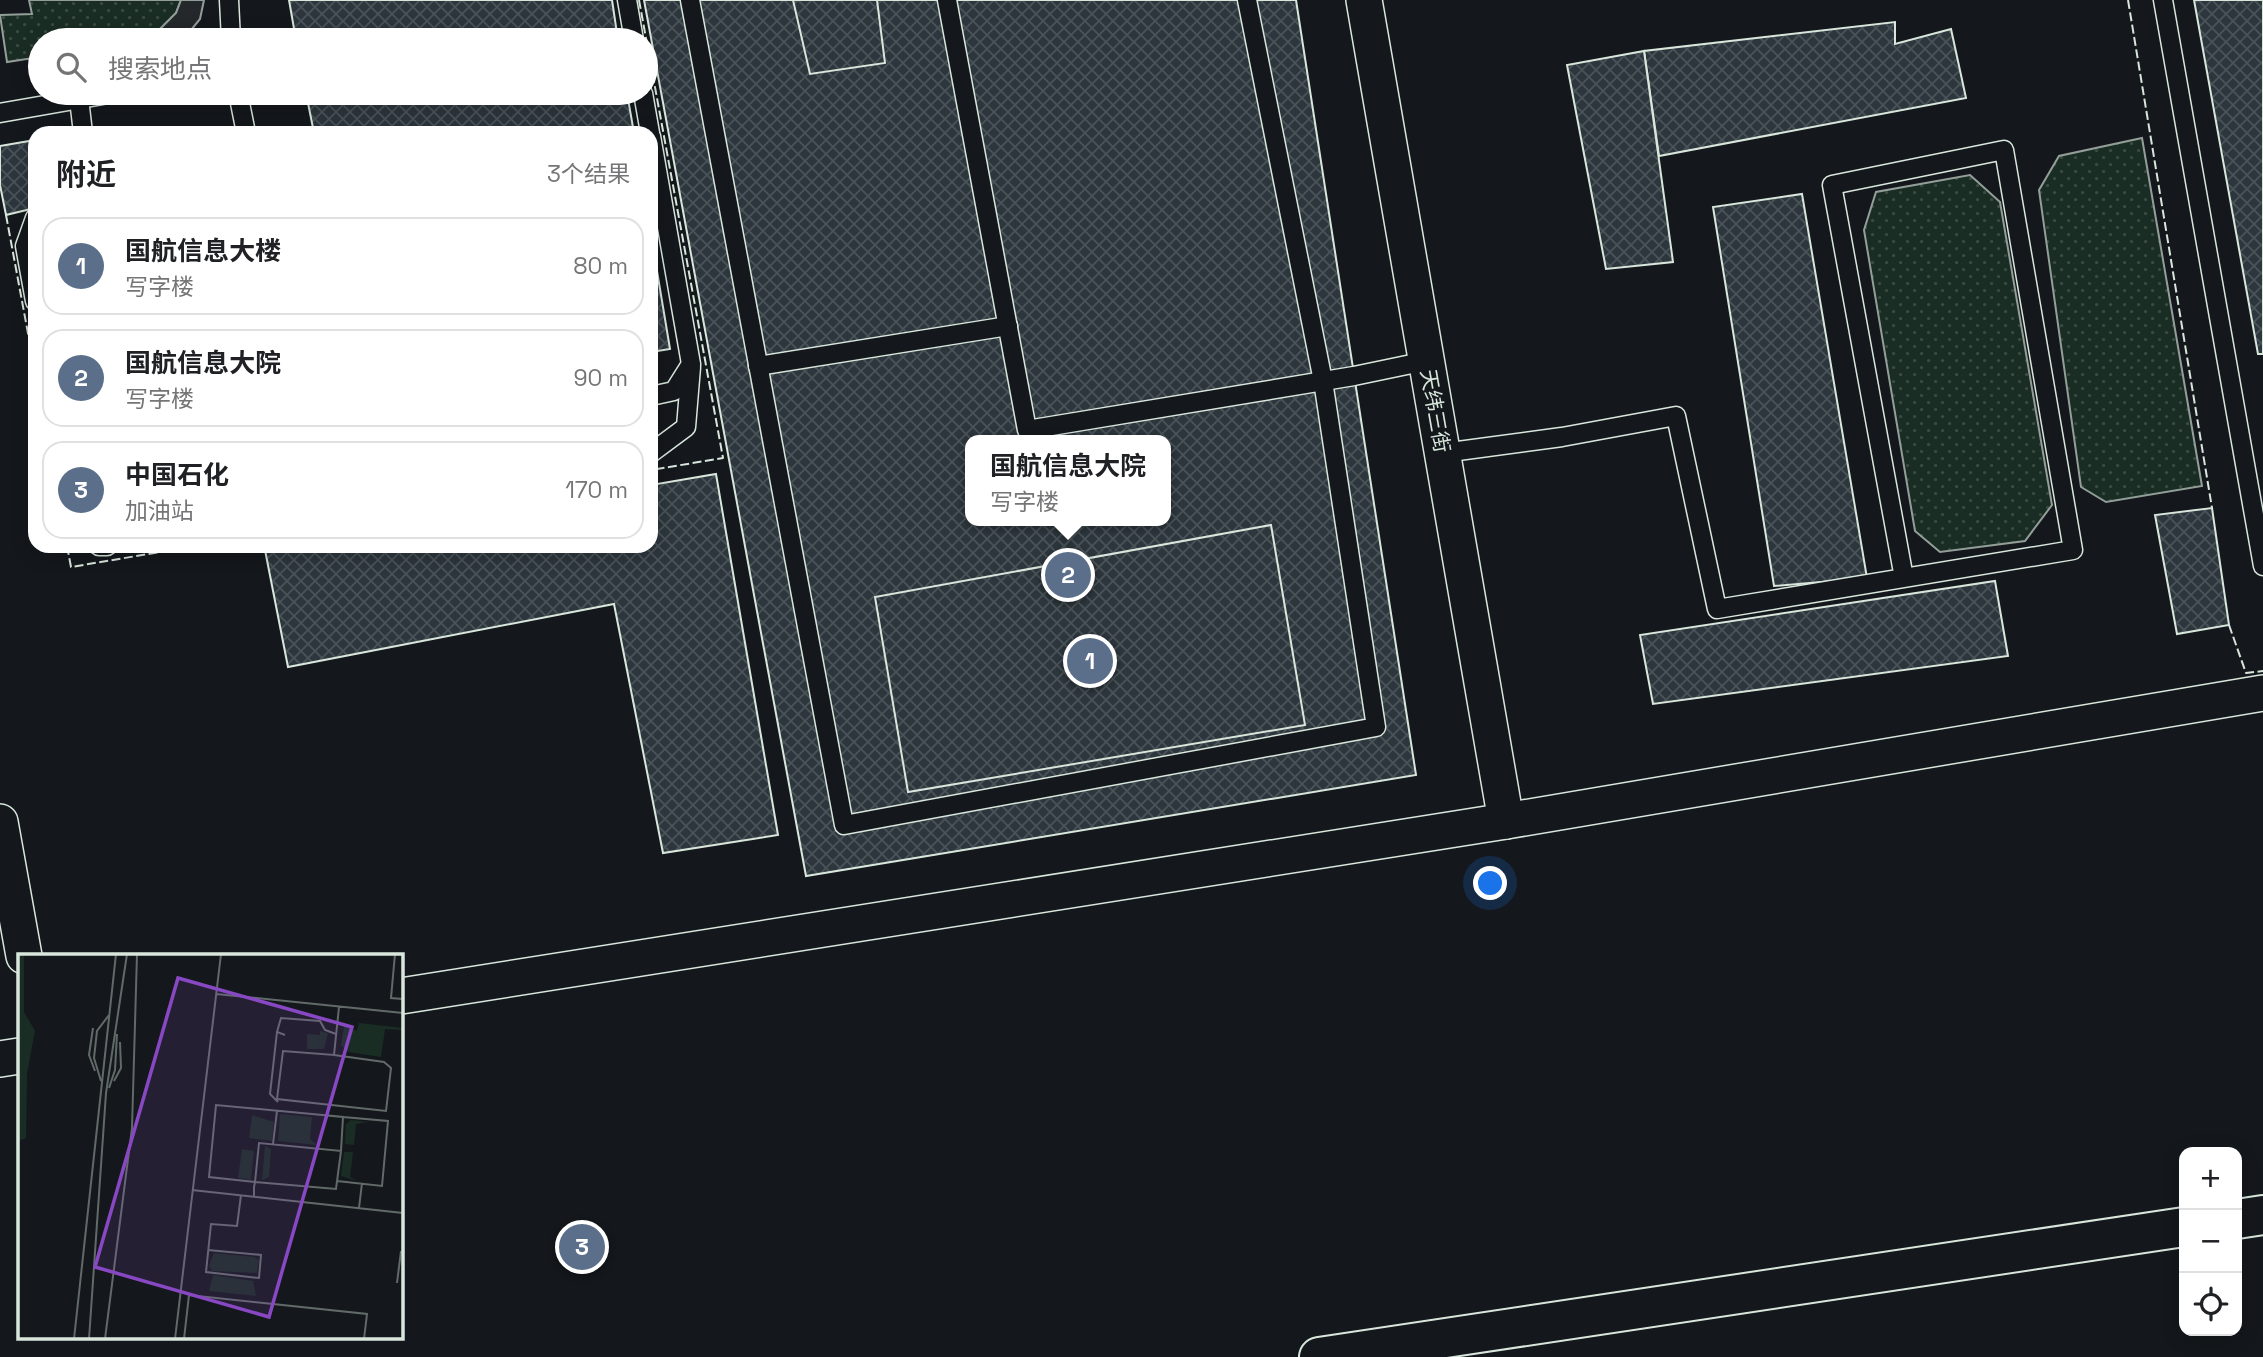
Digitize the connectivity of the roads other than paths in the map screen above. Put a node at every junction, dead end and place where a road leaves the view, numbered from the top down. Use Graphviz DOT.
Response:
graph roads {
  1 [pos="229,0"];
  2 [pos="627,0"];
  3 [pos="690,0"];
  4 [pos="947,0"];
  5 [pos="1247,0"];
  6 [pos="1364,0"];
  7 [pos="2163,0"];
  8 [pos="230,28"];
  9 [pos="632,28"];
  10 [pos="45,105"];
  11 [pos="80,105"];
  12 [pos="240,105"];
  13 [pos="645,105"];
  14 [pos="0,113"];
  15 [pos="82,126"];
  16 [pos="245,126"];
  17 [pos="649,126"];
  18 [pos="658,175"];
  19 [pos="28,236"];
  20 [pos="28,266"];
  21 [pos="1008,326"];
  22 [pos="1426,360"];
  23 [pos="691,364"];
  24 [pos="758,366"];
  25 [pos="1323,381"];
  26 [pos="658,394"];
  27 [pos="658,448"];
  28 [pos="1443,453"];
  29 [pos="2263,566"];
  30 [pos="1904,578"];
  31 [pos="2263,693"];
  32 [pos="1506,821"];
  33 [pos="0,822"];
  34 [pos="24,954"];
  35 [pos="402,996"];
  36 [pos="18,1056"];
  37 [pos="0,1059"];
  38 [pos="2263,1215"];
  39 [pos="2242,1218"];
  40 [pos="2179,1228"];
  41 [pos="1319,1357"];
  1 -- 8 [label="lane"];
  2 -- 9 [label="lane"];
  3 -- 24 [label="lane"];
  4 -- 21 [label="lane"];
  5 -- 25 [label="lane"];
  6 -- 22 [label="street, 天纬三街"];
  7 -- 29 [label="lane"];
  10 -- 14 [label="lane"];
  11 -- 15 [label="lane"];
  12 -- 16 [label="lane"];
  13 -- 17 [label="lane"];
  18 -- 23 [label="lane"];
  19 -- 20 [label="lane"];
  21 -- 24 [label="lane"];
  21 -- 25 [label="lane"];
  22 -- 25 [label="lane"];
  22 -- 28 [label="street, 天纬三街"];
  23 -- 26 [label="lane"];
  23 -- 27 [label="lane"];
  24 -- 25 [label="lane"];
  28 -- 30 [label="lane"];
  28 -- 32 [label="street, 天纬三街"];
  30 -- 30 [label="lane"];
  31 -- 32 [label="street"];
  32 -- 35 [label="street"];
  33 -- 34 [label="street"];
  36 -- 37 [label="street"];
  38 -- 39 [label="highway"];
  40 -- 41 [label="highway"];
}
